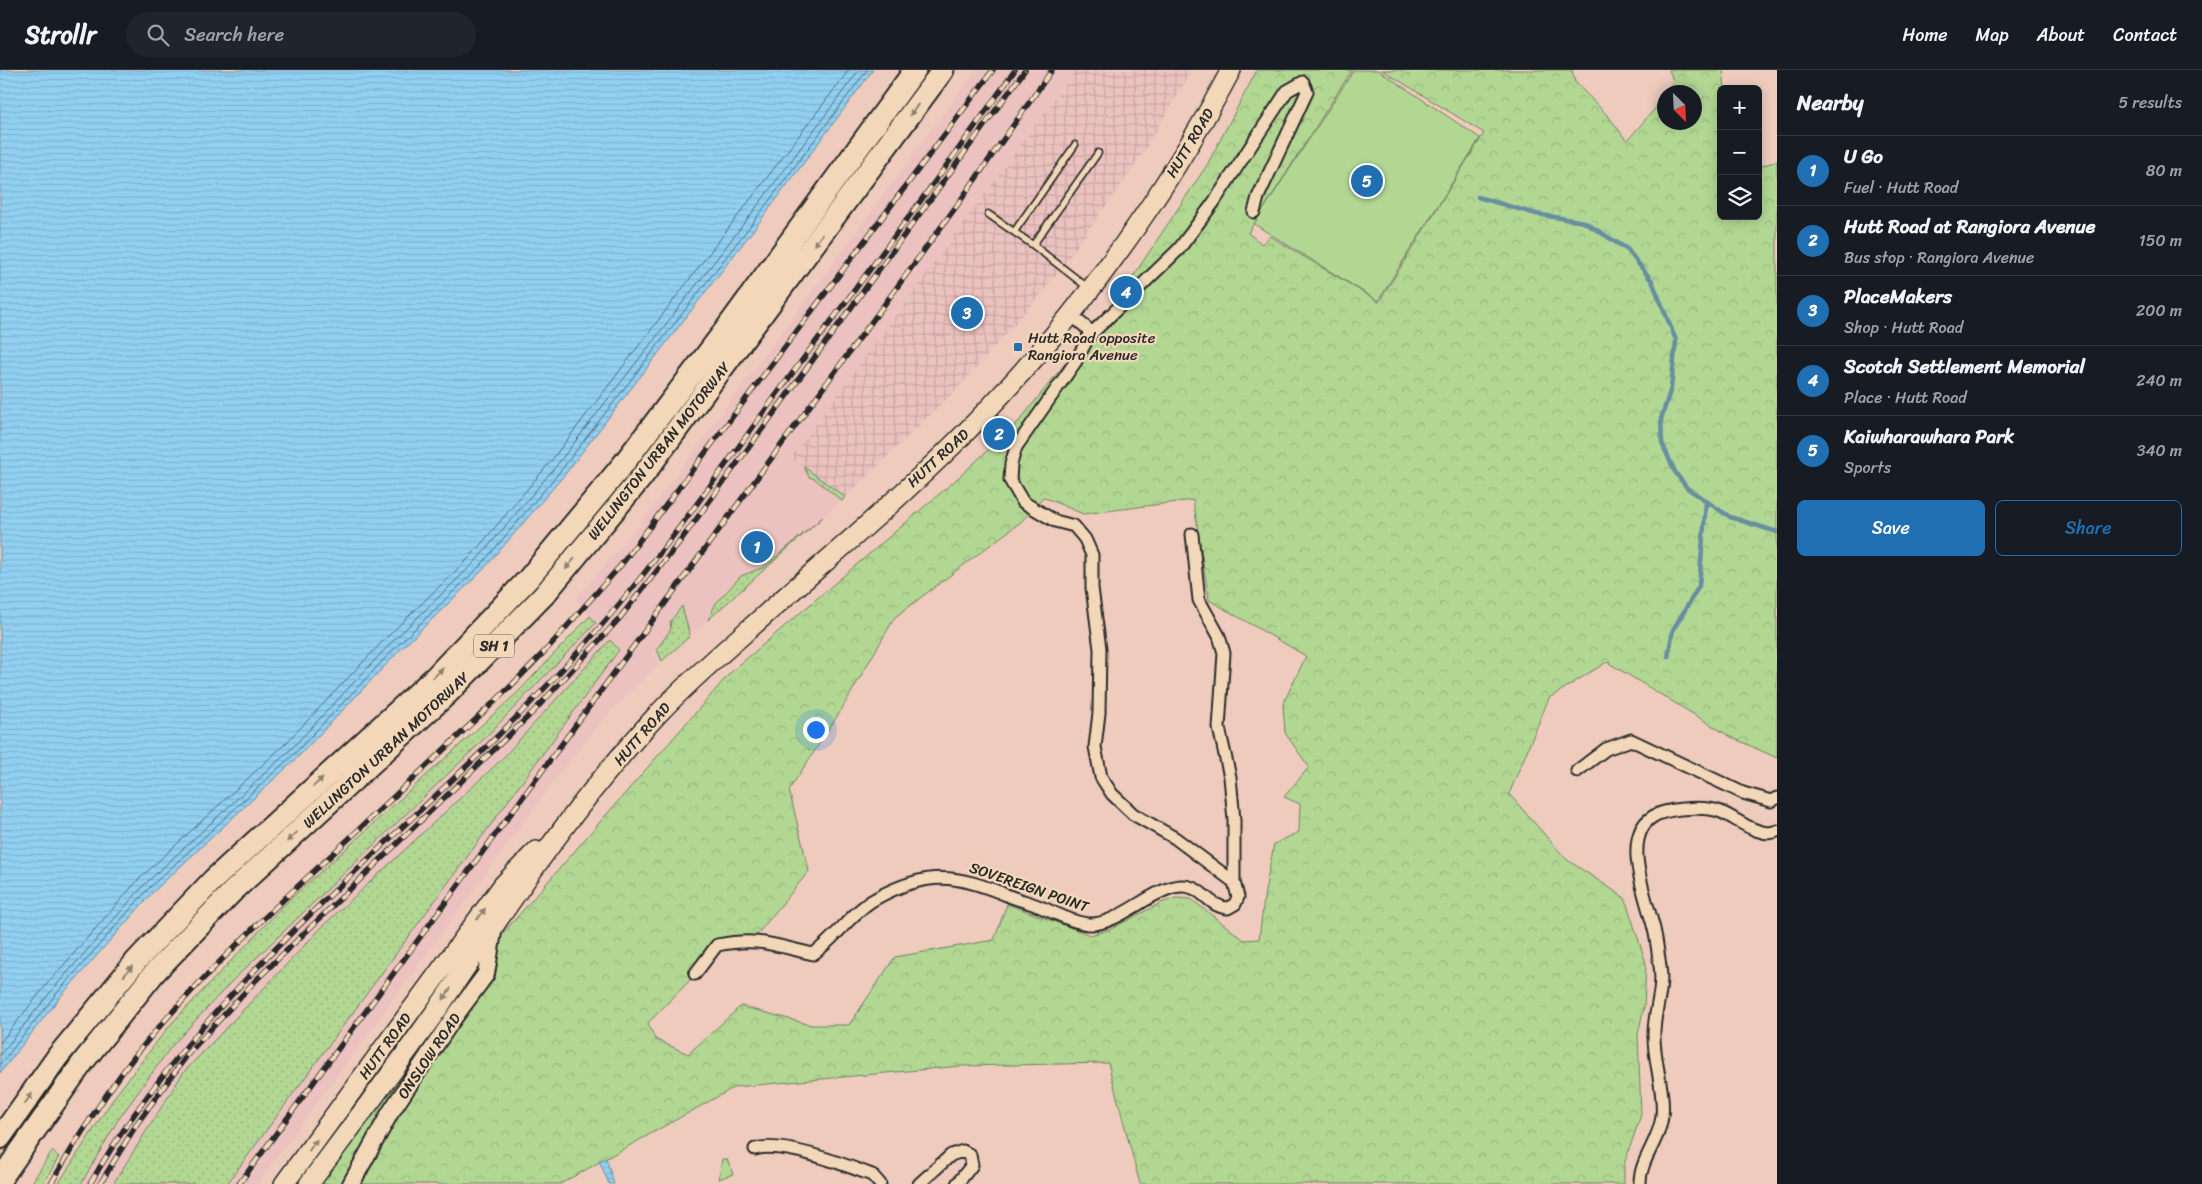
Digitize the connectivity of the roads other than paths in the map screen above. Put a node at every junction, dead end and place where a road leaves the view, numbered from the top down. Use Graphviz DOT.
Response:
graph roads {
  1 [pos="915,70"];
  2 [pos="943,70"];
  3 [pos="1231,70"];
  4 [pos="1075,144"];
  5 [pos="1098,153"];
  6 [pos="1254,212"];
  7 [pos="988,214"];
  8 [pos="1014,232"];
  9 [pos="1033,245"];
  10 [pos="1090,289"];
  11 [pos="1070,314"];
  12 [pos="1089,336"];
  13 [pos="1192,534"];
  14 [pos="1577,772"];
  15 [pos="588,798"];
  16 [pos="1777,798"];
  17 [pos="1777,831"];
  18 [pos="1234,882"];
  19 [pos="494,924"];
  20 [pos="695,974"];
  21 [pos="426,989"];
  22 [pos="0,1138"];
  23 [pos="754,1149"];
  24 [pos="0,1180"];
  25 [pos="284,1184"];
  26 [pos="309,1184"];
  27 [pos="351,1184"];
  28 [pos="880,1184"];
  29 [pos="919,1184"];
  30 [pos="957,1184"];
  31 [pos="1640,1184"];
  22 -- 1 [label="highway, WELLINGTON URBAN MOTORWAY / SH 1, one-way"];
  2 -- 24 [label="highway, WELLINGTON URBAN MOTORWAY / SH 1, one-way"];
  3 -- 10 [label="main road, HUTT ROAD"];
  4 -- 8 [label="lane"];
  5 -- 9 [label="lane"];
  6 -- 12 [label="street"];
  7 -- 8 [label="lane"];
  8 -- 9 [label="lane"];
  9 -- 10 [label="lane"];
  10 -- 11 [label="main road, HUTT ROAD"];
  11 -- 12 [label="street"];
  11 -- 15 [label="main road, HUTT ROAD"];
  12 -- 18 [label="street"];
  13 -- 18 [label="street"];
  14 -- 16 [label="street"];
  15 -- 19 [label="main road, HUTT ROAD"];
  21 -- 15 [label="main road, HUTT ROAD, one-way"];
  17 -- 31 [label="street"];
  18 -- 20 [label="street, SOVEREIGN POINT"];
  19 -- 21 [label="main road"];
  19 -- 26 [label="main road, HUTT ROAD, one-way"];
  19 -- 27 [label="main road, ONSLOW ROAD"];
  25 -- 21 [label="main road, HUTT ROAD, one-way"];
  23 -- 28 [label="street"];
  29 -- 30 [label="street"];
}
